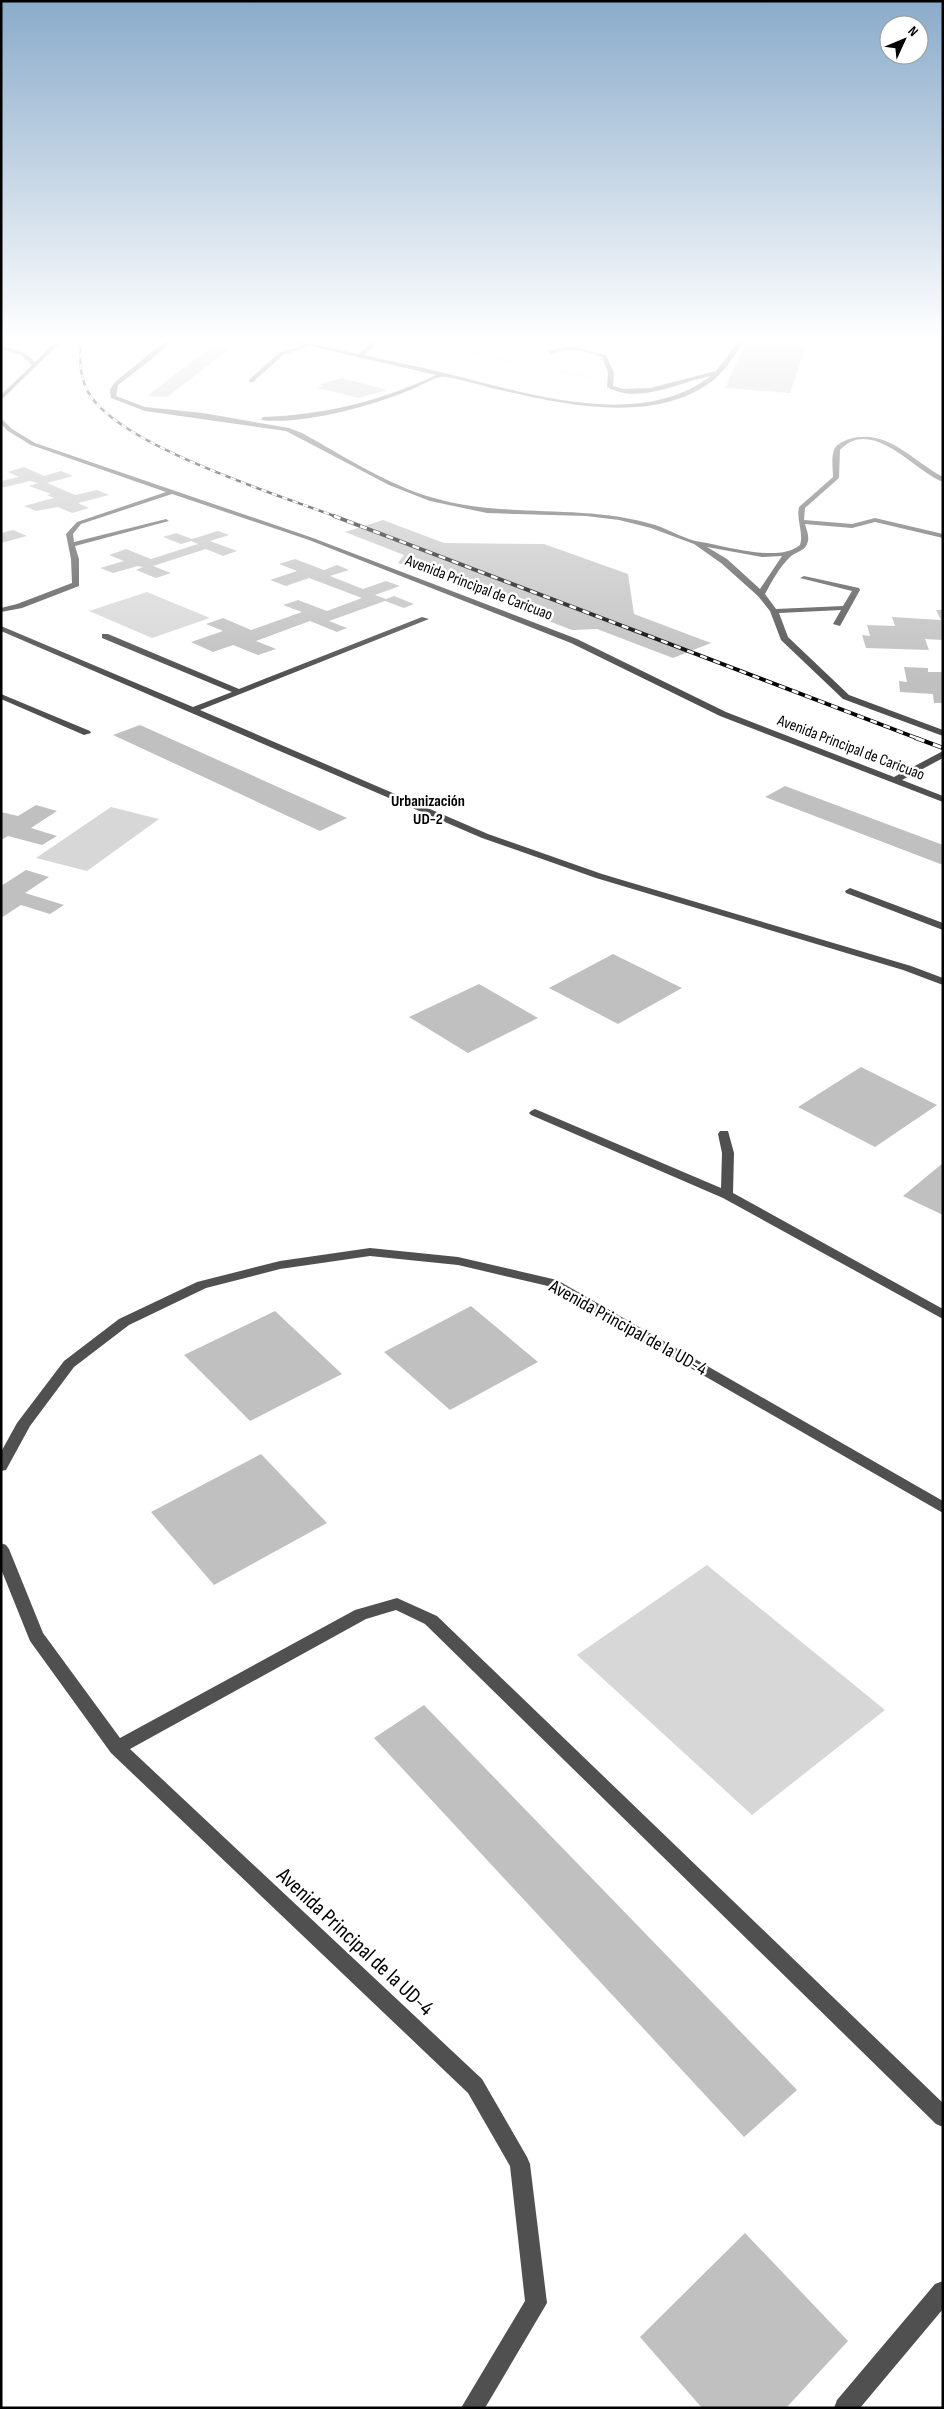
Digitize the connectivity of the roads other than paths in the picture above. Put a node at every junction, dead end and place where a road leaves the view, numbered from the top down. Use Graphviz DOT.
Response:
graph roads {
  1 [pos="63,454"];
  2 [pos="337,454"];
  3 [pos="837,454"];
  4 [pos="904,454"];
  5 [pos="943,480"];
  6 [pos="171,492"];
  7 [pos="166,521"];
  8 [pos="800,522"];
  9 [pos="943,536"];
  10 [pos="696,543"];
  11 [pos="72,545"];
  12 [pos="788,554"];
  13 [pos="804,578"];
  14 [pos="761,594"];
  15 [pos="844,608"];
  16 [pos="1,610"];
  17 [pos="774,611"];
  18 [pos="425,619"];
  19 [pos="837,624"];
  20 [pos="1,628"];
  21 [pos="105,636"];
  22 [pos="239,692"];
  23 [pos="1,696"];
  24 [pos="193,710"];
  25 [pos="87,733"];
  26 [pos="943,733"];
  27 [pos="943,754"];
  28 [pos="893,781"];
  29 [pos="943,800"];
  30 [pos="850,891"];
  31 [pos="943,927"];
  32 [pos="943,982"];
  33 [pos="535,1113"];
  34 [pos="724,1134"];
  35 [pos="727,1194"];
  36 [pos="943,1316"];
  37 [pos="1,1466"];
  38 [pos="943,1508"];
  39 [pos="1,1549"];
  40 [pos="116,1748"];
  41 [pos="943,2117"];
  42 [pos="943,2292"];
  43 [pos="472,2408"];
  44 [pos="846,2408"];
  1 -- 6 [label="street, Avenida Principal de Caricuao"];
  2 -- 10 [label="street"];
  3 -- 8 [label="street"];
  4 -- 5 [label="street"];
  6 -- 11 [label="street"];
  6 -- 28 [label="street, Avenida Principal de Caricuao"];
  7 -- 11 [label="street"];
  8 -- 9 [label="street"];
  8 -- 12 [label="street"];
  10 -- 12 [label="street"];
  10 -- 14 [label="street"];
  11 -- 16 [label="street"];
  12 -- 14 [label="street"];
  13 -- 15 [label="street"];
  14 -- 17 [label="street"];
  15 -- 17 [label="street"];
  15 -- 19 [label="street"];
  17 -- 26 [label="street"];
  18 -- 22 [label="street"];
  20 -- 24 [label="street"];
  21 -- 22 [label="street"];
  22 -- 24 [label="street"];
  23 -- 25 [label="street"];
  24 -- 32 [label="street"];
  27 -- 28 [label="street"];
  28 -- 29 [label="street, Avenida Principal de Caricuao"];
  30 -- 31 [label="street"];
  33 -- 35 [label="street"];
  34 -- 35 [label="street"];
  35 -- 36 [label="street"];
  37 -- 38 [label="street, Avenida Principal de la UD-4"];
  39 -- 40 [label="street, Avenida Principal de la UD-4"];
  40 -- 41 [label="street"];
  40 -- 43 [label="street, Avenida Principal de la UD-4"];
  42 -- 44 [label="street"];
}
